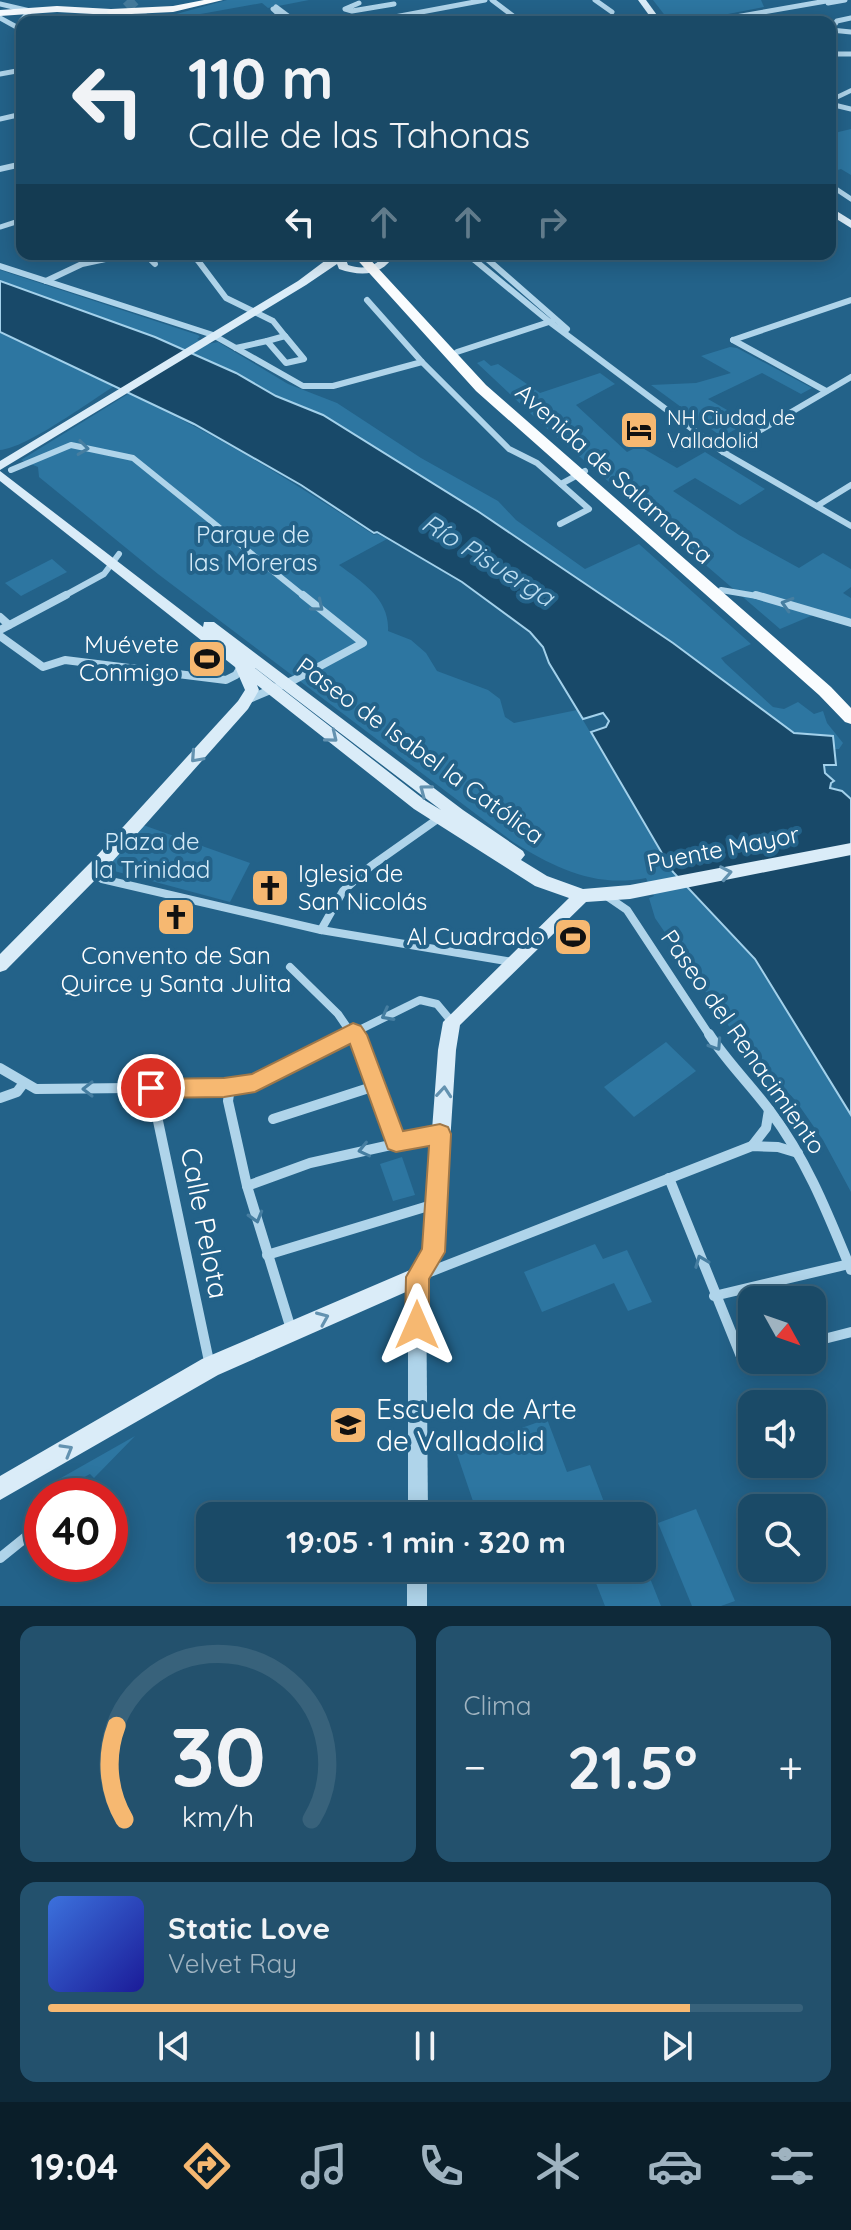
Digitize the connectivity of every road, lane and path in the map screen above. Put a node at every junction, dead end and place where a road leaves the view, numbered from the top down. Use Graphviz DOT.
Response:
graph roads {
  1 [pos="196,0"];
  2 [pos="218,0"];
  3 [pos="485,0"];
  4 [pos="492,0"];
  5 [pos="595,0"];
  6 [pos="769,0"];
  7 [pos="832,0"];
  8 [pos="845,0"];
  9 [pos="144,1"];
  10 [pos="391,2"];
  11 [pos="359,3"];
  12 [pos="1,10"];
  13 [pos="25,10"];
  14 [pos="117,10"];
  15 [pos="775,11"];
  16 [pos="612,12"];
  17 [pos="160,13"];
  18 [pos="407,15"];
  19 [pos="24,16"];
  20 [pos="281,16"];
  21 [pos="290,16"];
  22 [pos="401,16"];
  23 [pos="513,16"];
  24 [pos="754,16"];
  25 [pos="16,24"];
  26 [pos="102,260"];
  27 [pos="198,260"];
  28 [pos="332,260"];
  29 [pos="340,260"];
  30 [pos="474,260"];
  31 [pos="488,260"];
  32 [pos="385,262"];
  33 [pos="0,266"];
  34 [pos="351,270"];
  35 [pos="502,271"];
  36 [pos="491,274"];
  37 [pos="46,281"];
  38 [pos="302,283"];
  39 [pos="367,300"];
  40 [pos="851,300"];
  41 [pos="524,301"];
  42 [pos="539,302"];
  43 [pos="251,311"];
  44 [pos="553,321"];
  45 [pos="286,336"];
  46 [pos="208,338"];
  47 [pos="267,341"];
  48 [pos="236,348"];
  49 [pos="457,352"];
  50 [pos="590,352"];
  51 [pos="422,362"];
  52 [pos="851,377"];
  53 [pos="826,391"];
  54 [pos="723,452"];
  55 [pos="4,464"];
  56 [pos="582,474"];
  57 [pos="561,484"];
  58 [pos="851,485"];
  59 [pos="817,506"];
  60 [pos="560,524"];
  61 [pos="851,526"];
  62 [pos="116,559"];
  63 [pos="721,590"];
  64 [pos="0,617"];
  65 [pos="851,623"];
  66 [pos="9,625"];
  67 [pos="0,633"];
  68 [pos="239,664"];
  69 [pos="226,680"];
  70 [pos="251,683"];
  71 [pos="279,685"];
  72 [pos="246,701"];
  73 [pos="851,703"];
  74 [pos="851,718"];
  75 [pos="439,818"];
  76 [pos="851,849"];
  77 [pos="92,872"];
  78 [pos="604,895"];
  79 [pos="582,896"];
  80 [pos="321,930"];
  81 [pos="513,962"];
  82 [pos="0,965"];
  83 [pos="290,967"];
  84 [pos="452,1022"];
  85 [pos="352,1033"];
  86 [pos="0,1068"];
  87 [pos="23,1084"];
  88 [pos="375,1086"];
  89 [pos="230,1087"];
  90 [pos="151,1088"];
  91 [pos="0,1098"];
  92 [pos="769,1109"];
  93 [pos="273,1119"];
  94 [pos="440,1134"];
  95 [pos="396,1142"];
  96 [pos="752,1146"];
  97 [pos="798,1153"];
  98 [pos="669,1178"];
  99 [pos="247,1186"];
  100 [pos="435,1204"];
  101 [pos="267,1255"];
  102 [pos="850,1267"];
  103 [pos="417,1277"];
  104 [pos="714,1296"];
  105 [pos="292,1331"];
  106 [pos="851,1332"];
  107 [pos="826,1338"];
  108 [pos="738,1341"];
  109 [pos="210,1367"];
  110 [pos="0,1489"];
  111 [pos="418,1502"];
  112 [pos="24,1539"];
  113 [pos="0,1558"];
  114 [pos="417,1582"];
  115 [pos="417,1606"];
  1 -- 17 [label="highway"];
  2 -- 17 [label="highway"];
  3 -- 18 [label="street"];
  4 -- 23 [label="street"];
  5 -- 16 [label="street"];
  6 -- 15 [label="street"];
  7 -- 15 [label="street"];
  8 -- 15 [label="street"];
  9 -- 14 [label="highway"];
  9 -- 17 [label="highway"];
  10 -- 11 [label="street"];
  10 -- 18 [label="street"];
  12 -- 13 [label="main road"];
  12 -- 25 [label="street"];
  13 -- 14 [label="main road"];
  13 -- 14 [label="main road"];
  13 -- 19 [label="street"];
  14 -- 17 [label="highway"];
  14 -- 17 [label="highway"];
  15 -- 24 [label="street"];
  18 -- 22 [label="street"];
  20 -- 21 [label="street"];
  26 -- 37 [label="street"];
  27 -- 43 [label="street"];
  28 -- 38 [label="main road"];
  29 -- 34 [label="main road"];
  30 -- 36 [label="street"];
  31 -- 35 [label="street"];
  32 -- 34 [label="main road"];
  32 -- 49 [label="highway, Avenida de Salamanca"];
  32 -- 56 [label="highway, Avenida de Salamanca"];
  33 -- 37 [label="street"];
  34 -- 38 [label="main road"];
  35 -- 36 [label="street"];
  35 -- 42 [label="street"];
  36 -- 41 [label="street"];
  37 -- 46 [label="street"];
  38 -- 43 [label="main road"];
  39 -- 51 [label="street"];
  40 -- 53 [label="street"];
  41 -- 42 [label="street"];
  41 -- 44 [label="street"];
  42 -- 44 [label="street"];
  43 -- 45 [label="street"];
  43 -- 46 [label="main road"];
  44 -- 49 [label="street"];
  44 -- 50 [label="street"];
  44 -- 50 [label="street"];
  45 -- 47 [label="street"];
  45 -- 47 [label="street"];
  46 -- 48 [label="street"];
  46 -- 55 [label="main road"];
  47 -- 48 [label="street"];
  48 -- 51 [label="street"];
  49 -- 56 [label="highway, Avenida de Salamanca"];
  50 -- 54 [label="street"];
  51 -- 57 [label="street"];
  52 -- 53 [label="street"];
  53 -- 54 [label="street"];
  54 -- 59 [label="street"];
  55 -- 62 [label="main road, Paseo de Isabel la Católica"];
  55 -- 71 [label="street, one-way"];
  56 -- 57 [label="street"];
  56 -- 63 [label="highway, Avenida de Salamanca"];
  56 -- 74 [label="highway, Avenida de Salamanca"];
  57 -- 60 [label="street"];
  58 -- 59 [label="street"];
  59 -- 61 [label="street"];
  62 -- 66 [label="street"];
  62 -- 68 [label="main road, Paseo de Isabel la Católica"];
  62 -- 71 [label="main road, Paseo de Isabel la Católica"];
  65 -- 63 [label="street, one-way"];
  63 -- 73 [label="highway, Avenida de Salamanca"];
  64 -- 66 [label="street"];
  66 -- 67 [label="street"];
  67 -- 69 [label="street"];
  68 -- 69 [label="street"];
  68 -- 70 [label="main road"];
  68 -- 71 [label="main road, Paseo de Isabel la Católica"];
  69 -- 70 [label="street"];
  70 -- 71 [label="street"];
  70 -- 72 [label="main road"];
  71 -- 72 [label="street"];
  71 -- 75 [label="main road, Paseo de Isabel la Católica, one-way"];
  79 -- 71 [label="main road, Paseo de Isabel la Católica, one-way"];
  72 -- 77 [label="main road, one-way"];
  75 -- 79 [label="main road, Paseo de Isabel la Católica"];
  75 -- 80 [label="street"];
  78 -- 76 [label="main road, Puente Mayor, one-way"];
  77 -- 80 [label="street"];
  77 -- 82 [label="main road"];
  78 -- 79 [label="main road, Puente Mayor"];
  78 -- 92 [label="street, Paseo del Renacimiento, one-way"];
  79 -- 81 [label="main road"];
  80 -- 81 [label="street"];
  81 -- 84 [label="main road"];
  83 -- 85 [label="street"];
  84 -- 85 [label="street, one-way"];
  94 -- 84 [label="main road, one-way"];
  85 -- 88 [label="street"];
  85 -- 89 [label="street"];
  86 -- 87 [label="street"];
  90 -- 87 [label="street, one-way"];
  87 -- 91 [label="street"];
  88 -- 93 [label="street"];
  88 -- 95 [label="street"];
  89 -- 90 [label="street"];
  89 -- 99 [label="street"];
  90 -- 109 [label="street, Calle Pelota"];
  92 -- 96 [label="street"];
  92 -- 97 [label="street, Paseo del Renacimiento"];
  94 -- 95 [label="street"];
  94 -- 100 [label="main road"];
  95 -- 99 [label="street, one-way"];
  96 -- 97 [label="street"];
  96 -- 98 [label="street"];
  97 -- 102 [label="street, Paseo del Renacimiento"];
  98 -- 103 [label="street"];
  104 -- 98 [label="street, one-way"];
  99 -- 101 [label="street, one-way"];
  100 -- 101 [label="street"];
  100 -- 103 [label="main road"];
  101 -- 105 [label="street"];
  102 -- 104 [label="street"];
  105 -- 103 [label="main road, one-way"];
  103 -- 111 [label="street"];
  104 -- 108 [label="street"];
  105 -- 109 [label="main road"];
  106 -- 107 [label="street"];
  110 -- 109 [label="main road, one-way"];
  112 -- 113 [label="street"];
  114 -- 115 [label="street"];
}
